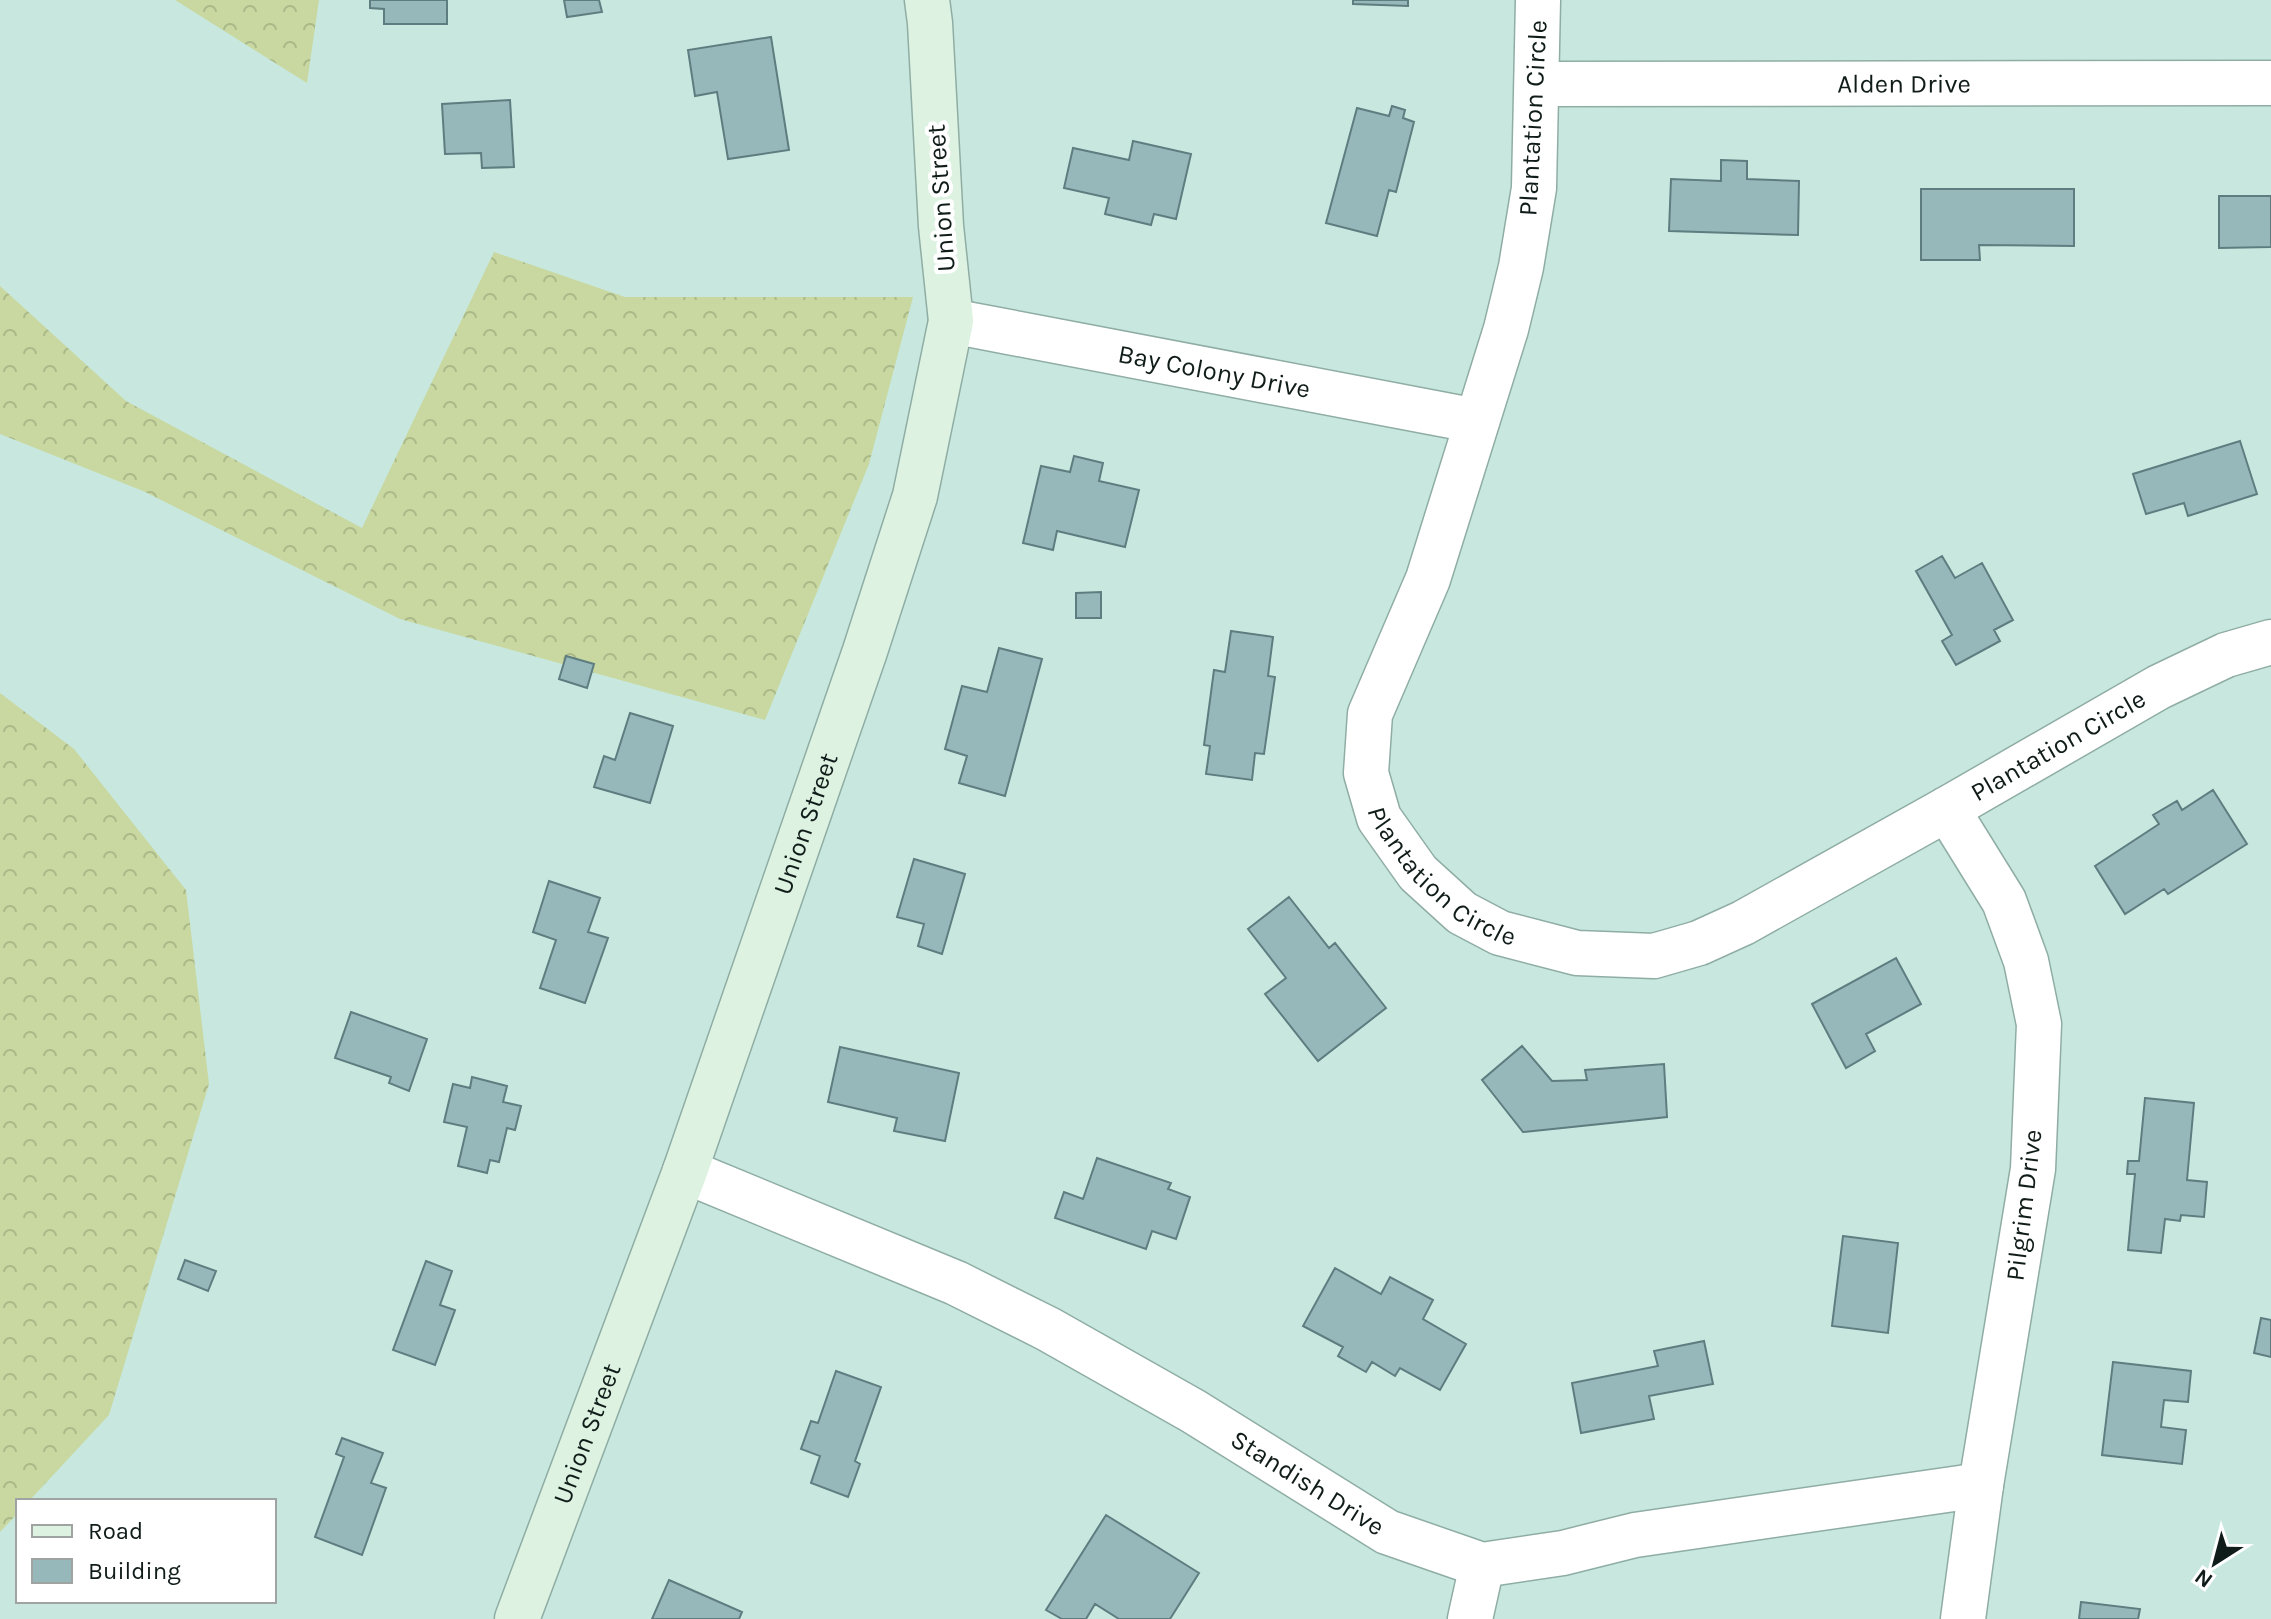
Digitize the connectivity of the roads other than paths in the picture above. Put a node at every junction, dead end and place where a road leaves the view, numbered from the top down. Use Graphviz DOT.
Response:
graph roads {
  1 [pos="927,0"];
  2 [pos="1538,0"];
  3 [pos="2271,83"];
  4 [pos="1538,84"];
  5 [pos="951,321"];
  6 [pos="1477,421"];
  7 [pos="2271,642"];
  8 [pos="1947,809"];
  9 [pos="685,1171"];
  10 [pos="1981,1485"];
  11 [pos="1482,1565"];
  12 [pos="517,1619"];
  13 [pos="1470,1619"];
  14 [pos="1963,1619"];
  1 -- 5 [label="main road, Union Street"];
  2 -- 4 [label="street, Plantation Circle"];
  3 -- 4 [label="street, Alden Drive"];
  4 -- 6 [label="street, Plantation Circle"];
  5 -- 6 [label="street, Bay Colony Drive"];
  5 -- 9 [label="main road, Union Street"];
  6 -- 8 [label="street, Plantation Circle"];
  7 -- 8 [label="street, Plantation Circle"];
  8 -- 10 [label="street, Pilgrim Drive"];
  9 -- 11 [label="street, Standish Drive"];
  9 -- 12 [label="main road, Union Street"];
  10 -- 11 [label="street, Standish Drive"];
  10 -- 14 [label="street, Pilgrim Drive"];
  11 -- 13 [label="street"];
}
